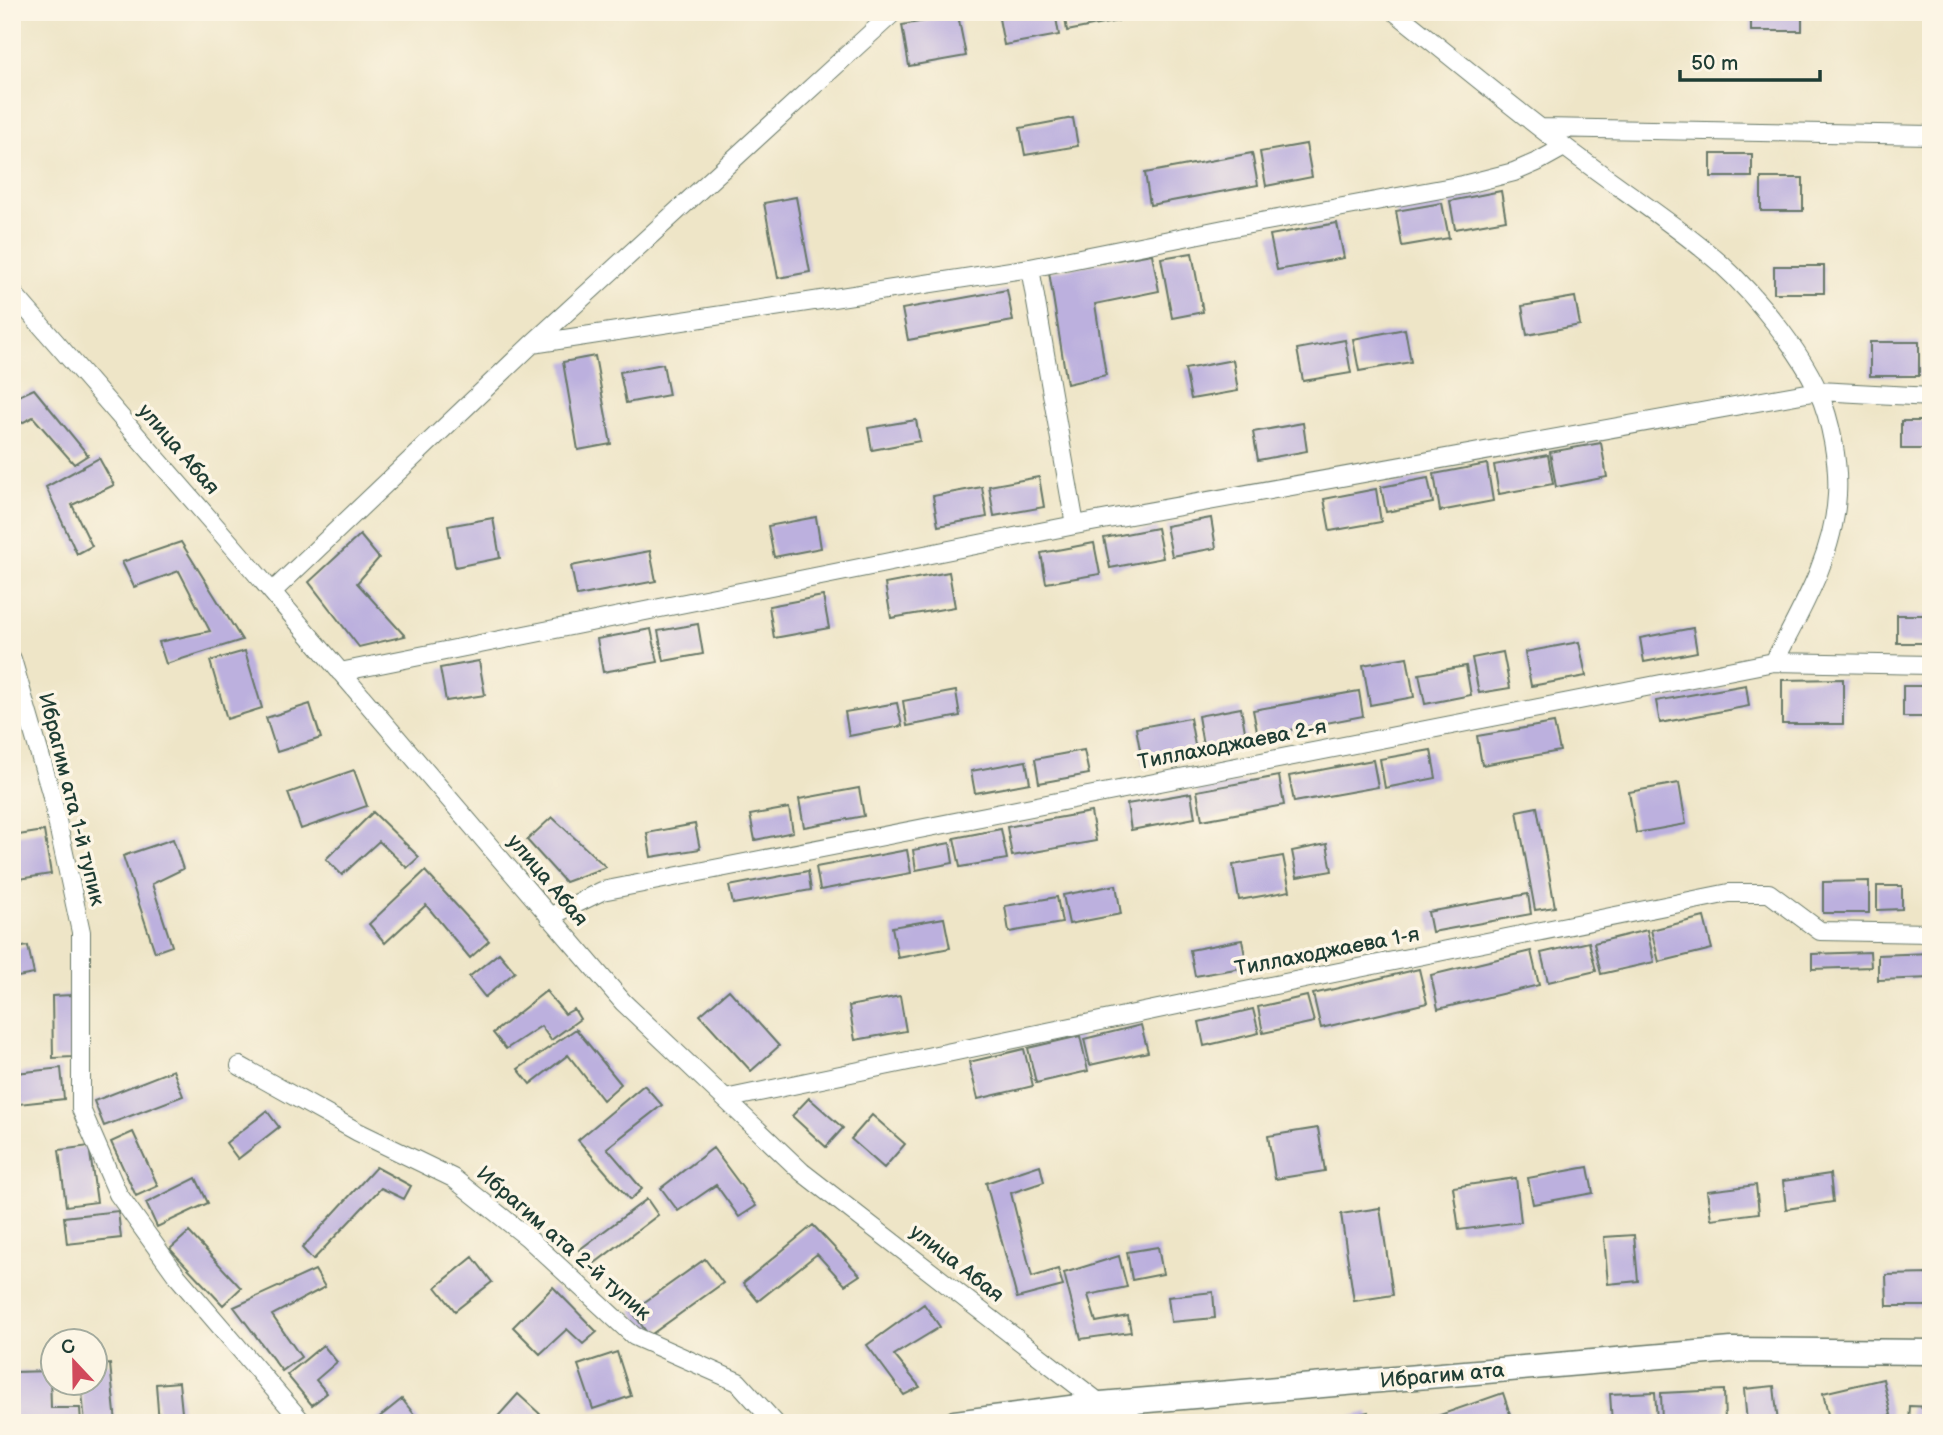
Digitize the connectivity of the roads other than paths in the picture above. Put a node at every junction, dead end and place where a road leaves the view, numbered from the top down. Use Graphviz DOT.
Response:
graph roads {
  1 [pos="894,12"];
  2 [pos="1395,12"];
  3 [pos="1542,128"];
  4 [pos="1931,135"];
  5 [pos="1564,147"];
  6 [pos="1030,268"];
  7 [pos="12,292"];
  8 [pos="532,344"];
  9 [pos="1818,391"];
  10 [pos="1931,397"];
  11 [pos="1075,525"];
  12 [pos="272,592"];
  13 [pos="12,659"];
  14 [pos="1774,662"];
  15 [pos="1931,666"];
  16 [pos="340,671"];
  17 [pos="550,917"];
  18 [pos="1931,933"];
  19 [pos="240,1066"];
  20 [pos="725,1099"];
  21 [pos="1931,1352"];
  22 [pos="1101,1404"];
  23 [pos="303,1423"];
  24 [pos="775,1423"];
  25 [pos="954,1423"];
  26 [pos="1122,1423"];
  1 -- 8 [label="street"];
  2 -- 3 [label="street"];
  3 -- 4 [label="street"];
  3 -- 5 [label="street"];
  5 -- 6 [label="street"];
  5 -- 9 [label="street"];
  6 -- 8 [label="street"];
  6 -- 11 [label="street"];
  7 -- 12 [label="street, улица Абая"];
  8 -- 12 [label="street"];
  9 -- 10 [label="street"];
  9 -- 11 [label="street"];
  9 -- 14 [label="street"];
  11 -- 16 [label="street"];
  12 -- 16 [label="street, улица Абая"];
  13 -- 23 [label="street, Ибрагим ата 1-й тупик"];
  14 -- 15 [label="street, Тиллаходжаева 2-я"];
  14 -- 17 [label="street, Тиллаходжаева 2-я"];
  16 -- 17 [label="street, улица Абая"];
  17 -- 20 [label="street, улица Абая"];
  18 -- 20 [label="street, Тиллаходжаева 1-я"];
  19 -- 24 [label="street, Ибрагим ата 2-й тупик"];
  20 -- 22 [label="street, улица Абая"];
  21 -- 22 [label="street, Ибрагим ата"];
  22 -- 25 [label="street, Ибрагим ата"];
  22 -- 26 [label="street, улица Абая"];
}
